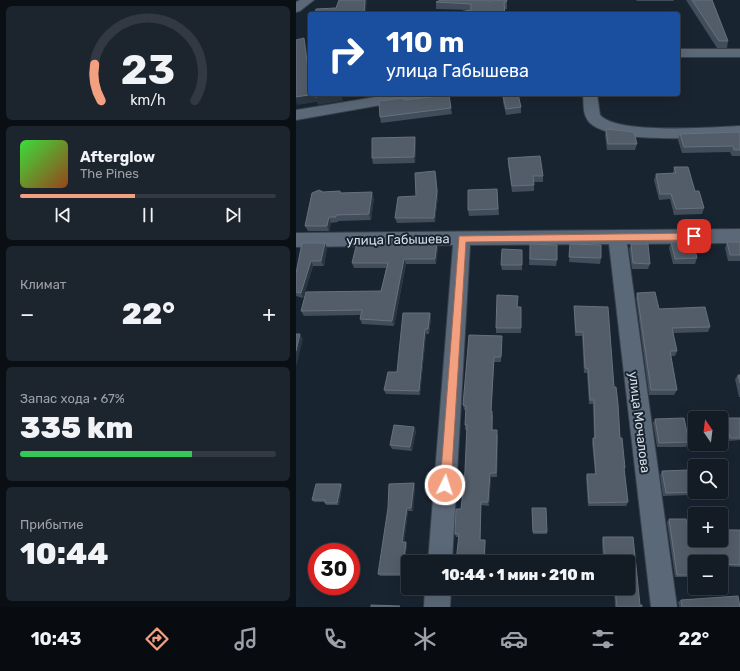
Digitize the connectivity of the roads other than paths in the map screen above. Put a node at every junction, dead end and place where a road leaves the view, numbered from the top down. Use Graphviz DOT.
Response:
graph roads {
  1 [pos="308,0"];
  2 [pos="296,8"];
  3 [pos="680,53"];
  4 [pos="740,53"];
  5 [pos="408,96"];
  6 [pos="590,96"];
  7 [pos="296,114"];
  8 [pos="740,131"];
  9 [pos="740,236"];
  10 [pos="617,237"];
  11 [pos="462,238"];
  12 [pos="296,240"];
  13 [pos="440,555"];
  14 [pos="438,595"];
  15 [pos="437,607"];
  16 [pos="664,607"];
  1 -- 2 [label="street"];
  3 -- 4 [label="street"];
  5 -- 7 [label="street"];
  6 -- 8 [label="street"];
  9 -- 10 [label="street, улица Габышева"];
  10 -- 11 [label="street, улица Габышева"];
  10 -- 16 [label="street, улица Мочалова"];
  11 -- 12 [label="street, улица Габышева"];
  11 -- 13 [label="street"];
  14 -- 15 [label="street"];
}
